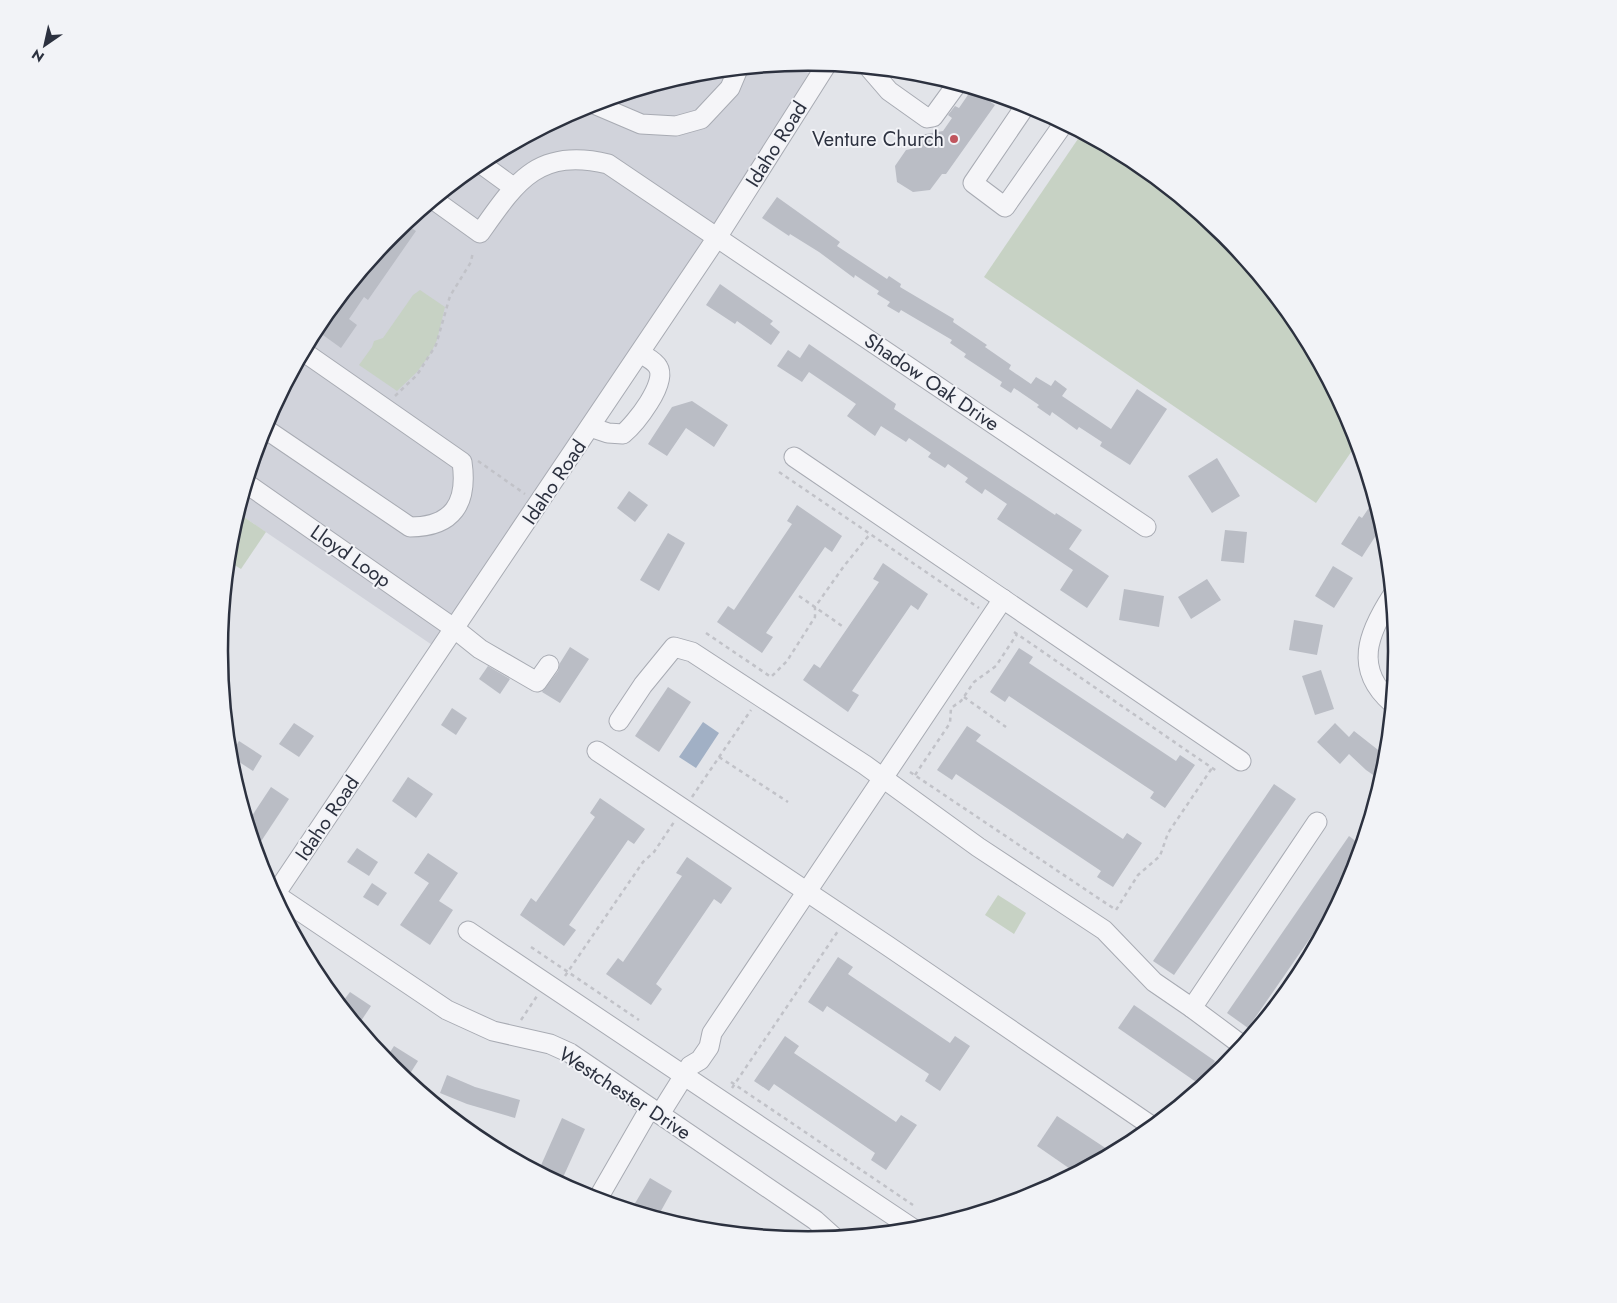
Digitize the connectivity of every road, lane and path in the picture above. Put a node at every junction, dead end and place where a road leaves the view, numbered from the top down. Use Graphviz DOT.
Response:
graph roads {
  1 [pos="822,71"];
  2 [pos="875,75"];
  3 [pos="735,76"];
  4 [pos="952,89"];
  5 [pos="604,108"];
  6 [pos="1022,112"];
  7 [pos="1060,129"];
  8 [pos="487,168"];
  9 [pos="513,187"];
  10 [pos="439,204"];
  11 [pos="718,236"];
  12 [pos="473,251"];
  13 [pos="640,353"];
  14 [pos="309,356"];
  15 [pos="392,400"];
  16 [pos="590,428"];
  17 [pos="271,433"];
  18 [pos="794,457"];
  19 [pos="779,472"];
  20 [pos="252,488"];
  21 [pos="1146,527"];
  22 [pos="870,534"];
  23 [pos="799,596"];
  24 [pos="1003,599"];
  25 [pos="1387,604"];
  26 [pos="815,607"];
  27 [pos="979,608"];
  28 [pos="455,628"];
  29 [pos="845,628"];
  30 [pos="1014,632"];
  31 [pos="706,633"];
  32 [pos="1018,634"];
  33 [pos="549,665"];
  34 [pos="759,695"];
  35 [pos="964,697"];
  36 [pos="1387,697"];
  37 [pos="619,721"];
  38 [pos="1006,727"];
  39 [pos="597,751"];
  40 [pos="719,757"];
  41 [pos="1241,761"];
  42 [pos="1212,768"];
  43 [pos="910,772"];
  44 [pos="1218,772"];
  45 [pos="915,775"];
  46 [pos="884,777"];
  47 [pos="903,794"];
  48 [pos="788,802"];
  49 [pos="684,809"];
  50 [pos="1317,822"];
  51 [pos="279,888"];
  52 [pos="807,891"];
  53 [pos="286,903"];
  54 [pos="847,918"];
  55 [pos="468,931"];
  56 [pos="531,947"];
  57 [pos="568,972"];
  58 [pos="551,987"];
  59 [pos="1192,1008"];
  60 [pos="639,1020"];
  61 [pos="511,1036"];
  62 [pos="1238,1042"];
  63 [pos="687,1071"];
  64 [pos="733,1084"];
  65 [pos="723,1102"];
  66 [pos="655,1111"];
  67 [pos="1147,1123"];
  68 [pos="601,1194"];
  69 [pos="912,1206"];
  70 [pos="900,1224"];
  71 [pos="828,1231"];
  1 -- 11 [label="street, Idaho Road"];
  2 -- 4 [label="street"];
  3 -- 5 [label="street"];
  6 -- 7 [label="street"];
  8 -- 9 [label="street"];
  9 -- 10 [label="street, Shadow Oak Drive"];
  9 -- 11 [label="street, Shadow Oak Drive"];
  11 -- 13 [label="street, Idaho Road"];
  11 -- 21 [label="street, Shadow Oak Drive"];
  12 -- 15 [label="path"];
  13 -- 16 [label="street, Idaho Road"];
  13 -- 16 [label="street"];
  14 -- 17 [label="street"];
  16 -- 28 [label="street, Idaho Road"];
  18 -- 24 [label="street"];
  19 -- 22 [label="path"];
  20 -- 28 [label="street, Lloyd Loop"];
  22 -- 26 [label="path"];
  22 -- 27 [label="path"];
  23 -- 26 [label="path"];
  24 -- 41 [label="street"];
  24 -- 46 [label="street"];
  25 -- 36 [label="street"];
  26 -- 29 [label="path"];
  26 -- 31 [label="path"];
  28 -- 33 [label="street, Lloyd Loop"];
  28 -- 51 [label="street, Idaho Road"];
  30 -- 32 [label="path"];
  32 -- 35 [label="path"];
  32 -- 42 [label="path"];
  34 -- 37 [label="street"];
  34 -- 40 [label="path"];
  34 -- 46 [label="street"];
  35 -- 38 [label="path"];
  35 -- 45 [label="path"];
  39 -- 49 [label="street"];
  40 -- 48 [label="path"];
  40 -- 49 [label="path"];
  42 -- 44 [label="path"];
  42 -- 45 [label="path"];
  43 -- 45 [label="path"];
  45 -- 47 [label="path"];
  46 -- 47 [label="street"];
  46 -- 52 [label="street"];
  47 -- 59 [label="street"];
  49 -- 52 [label="street"];
  49 -- 57 [label="path"];
  50 -- 59 [label="street"];
  52 -- 54 [label="street"];
  52 -- 63 [label="street"];
  53 -- 61 [label="street, Westchester Drive"];
  54 -- 64 [label="path"];
  54 -- 67 [label="street"];
  55 -- 58 [label="street"];
  56 -- 57 [label="path"];
  57 -- 58 [label="path"];
  57 -- 60 [label="path"];
  58 -- 61 [label="path"];
  58 -- 63 [label="street"];
  59 -- 62 [label="street"];
  61 -- 66 [label="street, Westchester Drive"];
  63 -- 65 [label="street"];
  63 -- 66 [label="street"];
  64 -- 65 [label="path"];
  64 -- 69 [label="path"];
  65 -- 70 [label="street"];
  66 -- 68 [label="street"];
  66 -- 71 [label="street, Westchester Drive"];
}
